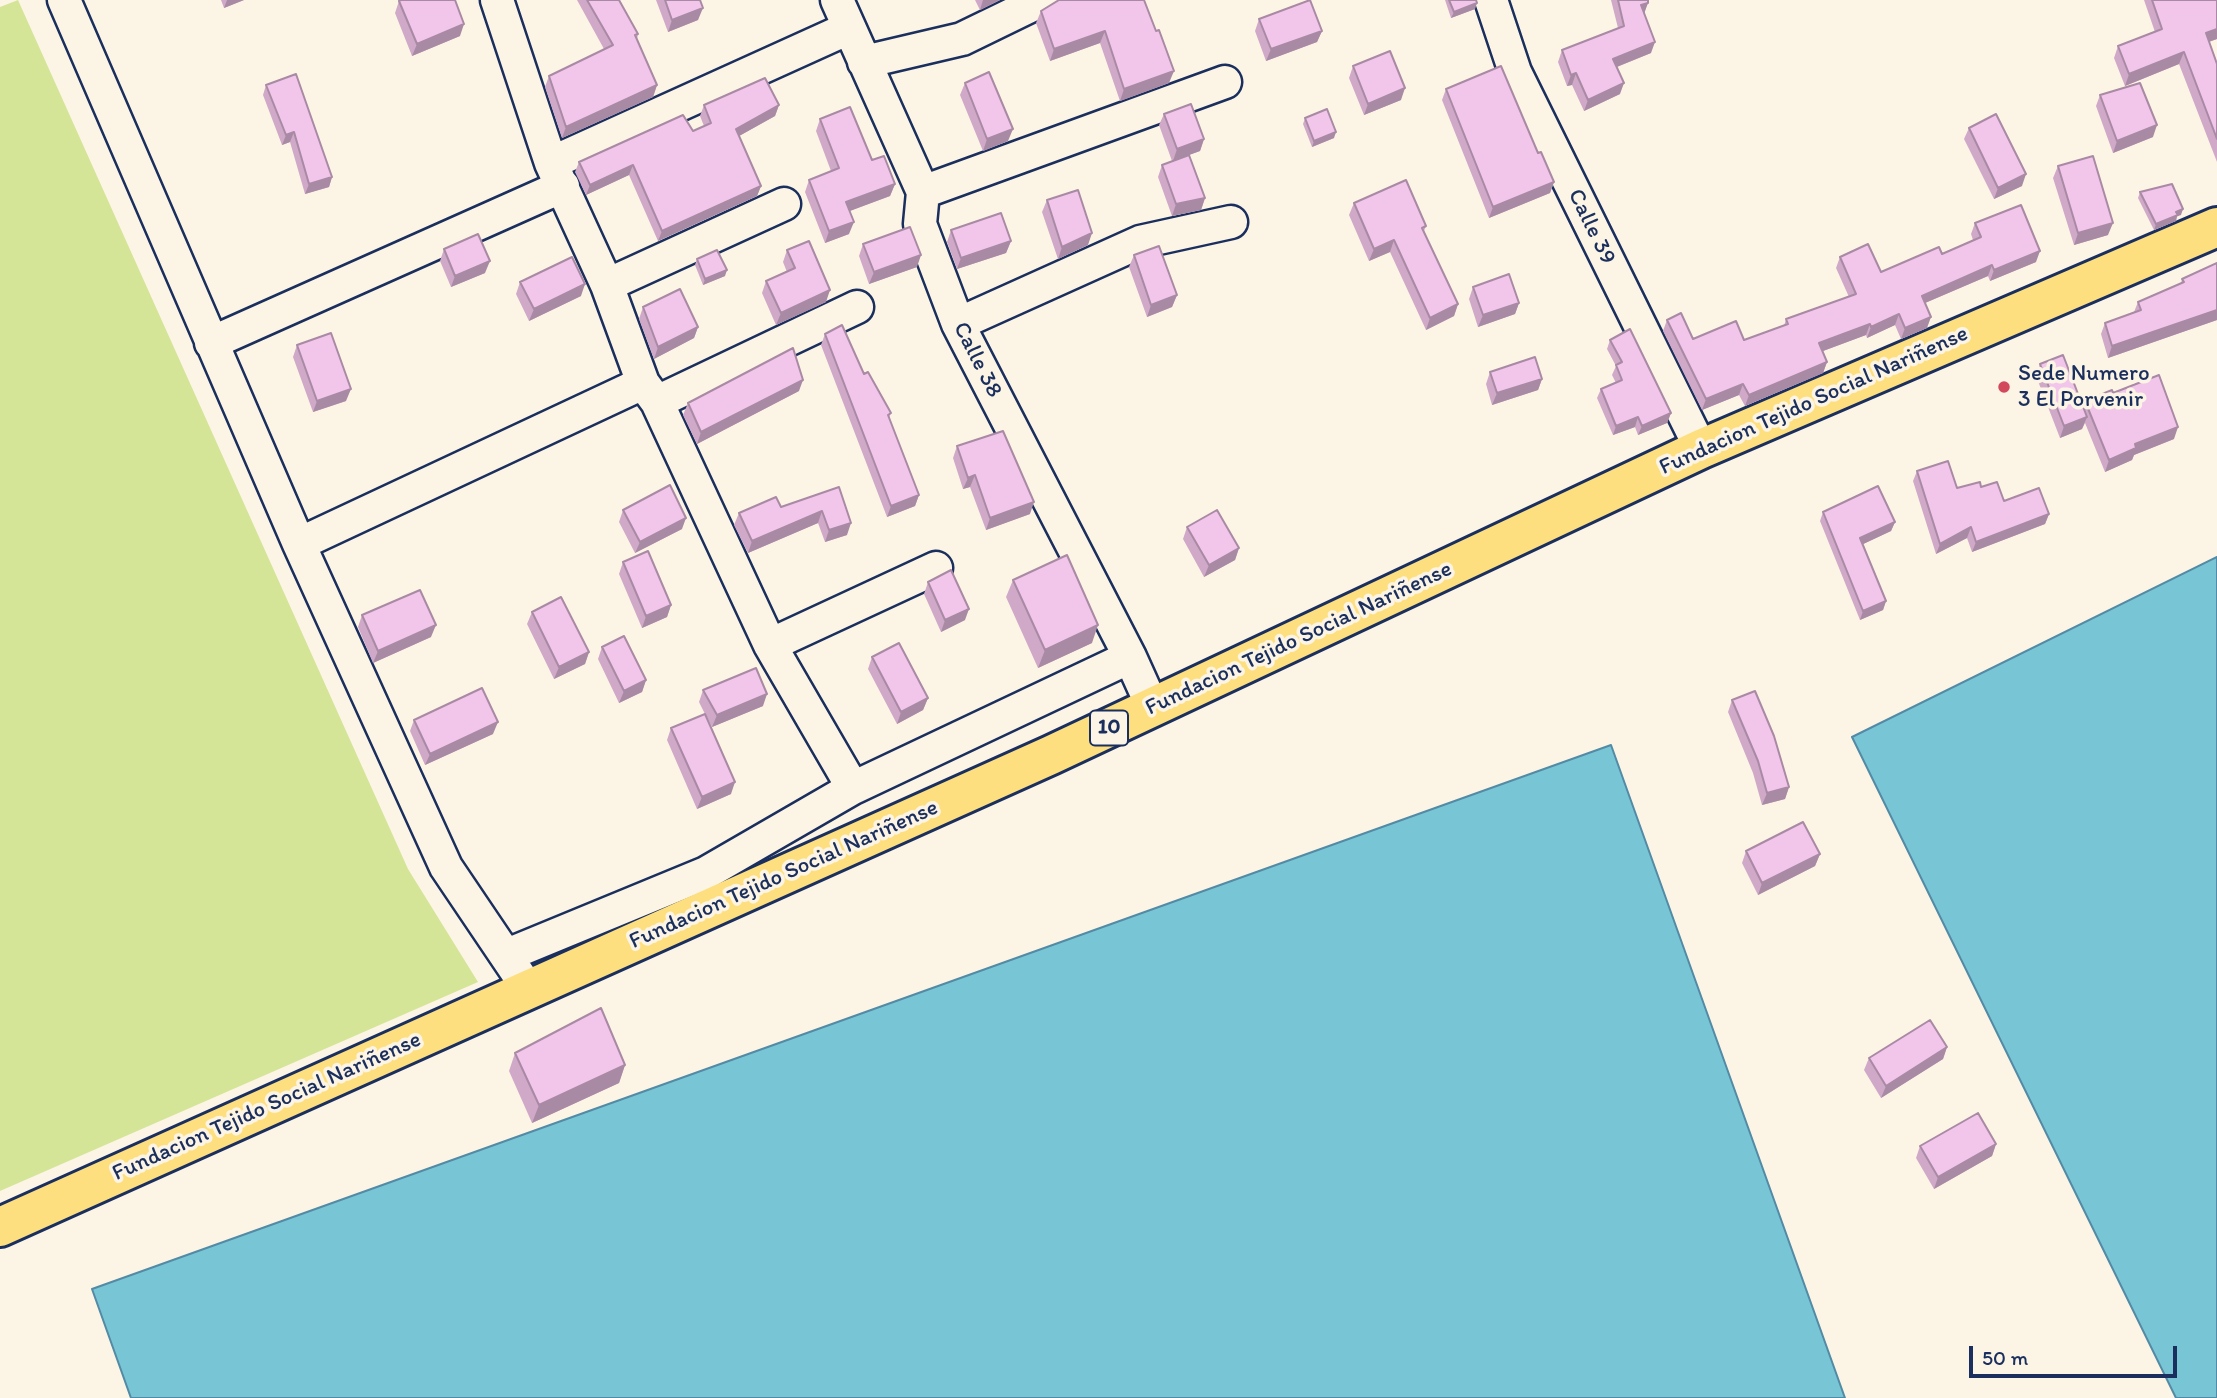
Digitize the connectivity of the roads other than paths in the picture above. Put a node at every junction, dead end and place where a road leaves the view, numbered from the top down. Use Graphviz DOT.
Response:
graph roads {
  1 [pos="64,0"];
  2 [pos="497,0"];
  3 [pos="1042,0"];
  4 [pos="1491,0"];
  5 [pos="843,14"];
  6 [pos="864,62"];
  7 [pos="1225,82"];
  8 [pos="557,175"];
  9 [pos="923,192"];
  10 [pos="784,204"];
  11 [pos="1231,222"];
  12 [pos="2217,227"];
  13 [pos="607,285"];
  14 [pos="858,307"];
  15 [pos="958,324"];
  16 [pos="211,343"];
  17 [pos="650,393"];
  18 [pos="1701,449"];
  19 [pos="299,544"];
  20 [pos="936,568"];
  21 [pos="769,645"];
  22 [pos="1130,657"];
  23 [pos="1153,708"];
  24 [pos="853,788"];
  25 [pos="507,955"];
  26 [pos="529,990"];
  27 [pos="0,1227"];
  1 -- 16 [label="street"];
  2 -- 8 [label="street"];
  3 -- 6 [label="street"];
  4 -- 18 [label="street, Calle 39"];
  5 -- 6 [label="street, Calle 38"];
  5 -- 8 [label="street"];
  6 -- 9 [label="street, Calle 38"];
  7 -- 9 [label="street"];
  8 -- 13 [label="street"];
  8 -- 16 [label="street"];
  9 -- 15 [label="street, Calle 38"];
  10 -- 13 [label="street"];
  11 -- 15 [label="street"];
  12 -- 18 [label="main road, Fundacion Tejido Social Nariñense / 10"];
  13 -- 17 [label="street"];
  14 -- 17 [label="street"];
  15 -- 22 [label="street, Calle 38"];
  16 -- 19 [label="street"];
  17 -- 19 [label="street"];
  17 -- 21 [label="street"];
  18 -- 23 [label="main road, Fundacion Tejido Social Nariñense / 10"];
  19 -- 25 [label="street"];
  20 -- 21 [label="street"];
  21 -- 24 [label="street"];
  22 -- 23 [label="street, Calle 38"];
  22 -- 24 [label="street"];
  23 -- 26 [label="main road, Fundacion Tejido Social Nariñense / 10"];
  24 -- 25 [label="street"];
  25 -- 26 [label="street"];
  26 -- 27 [label="main road, Fundacion Tejido Social Nariñense / 10"];
}
